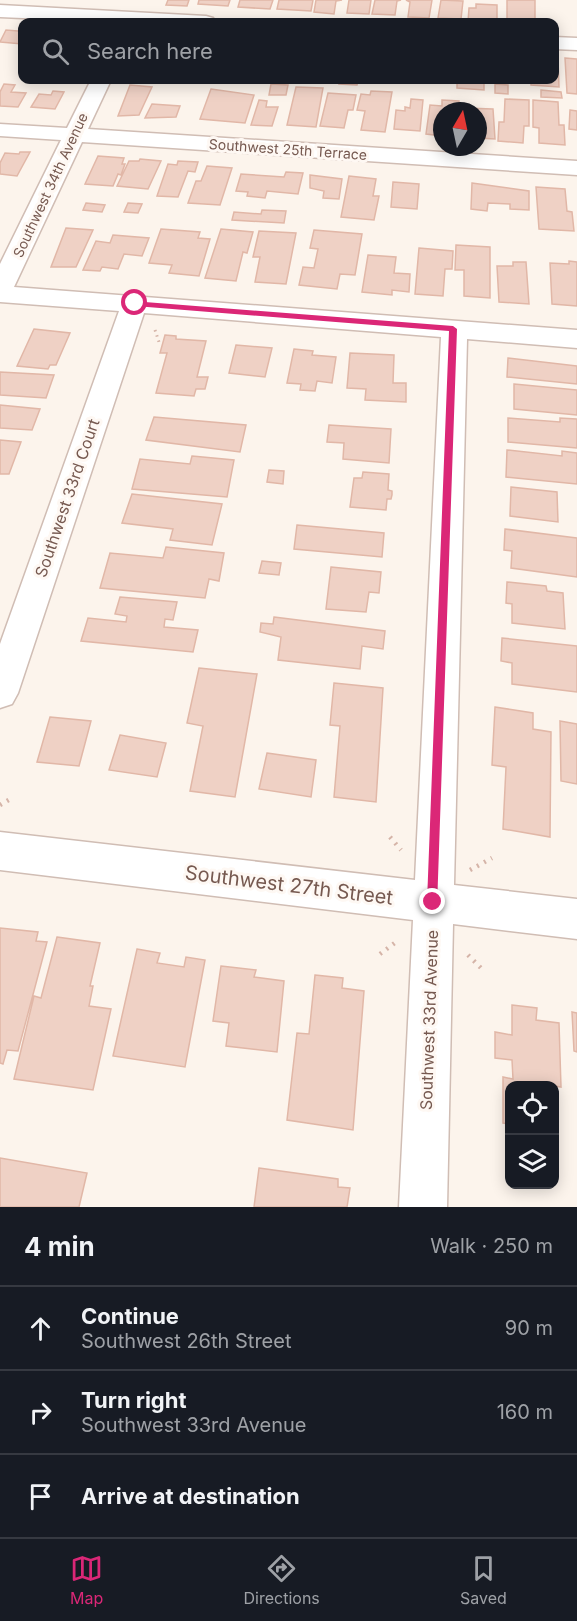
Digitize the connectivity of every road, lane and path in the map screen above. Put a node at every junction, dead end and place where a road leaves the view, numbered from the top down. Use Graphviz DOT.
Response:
graph roads {
  1 [pos="139,0"];
  2 [pos="0,11"];
  3 [pos="101,18"];
  4 [pos="131,18"];
  5 [pos="559,43"];
  6 [pos="577,44"];
  7 [pos="99,84"];
  8 [pos="0,129"];
  9 [pos="74,135"];
  10 [pos="577,168"];
  11 [pos="0,292"];
  12 [pos="135,303"];
  13 [pos="154,329"];
  14 [pos="453,329"];
  15 [pos="577,339"];
  16 [pos="159,342"];
  17 [pos="0,693"];
  18 [pos="12,798"];
  19 [pos="0,805"];
  20 [pos="0,851"];
  21 [pos="492,858"];
  22 [pos="464,873"];
  23 [pos="433,902"];
  24 [pos="577,920"];
  25 [pos="404,937"];
  26 [pos="467,953"];
  27 [pos="380,954"];
  28 [pos="482,969"];
  29 [pos="423,1207"];
  1 -- 4 [label="street"];
  2 -- 3 [label="street"];
  5 -- 6 [label="street"];
  7 -- 9 [label="street, Southwest 34th Avenue"];
  8 -- 9 [label="street, Southwest 25th Terrace"];
  9 -- 10 [label="street, Southwest 25th Terrace"];
  9 -- 11 [label="street, Southwest 34th Avenue"];
  11 -- 12 [label="street"];
  12 -- 14 [label="street"];
  12 -- 17 [label="street, Southwest 33rd Court"];
  13 -- 16 [label="path"];
  14 -- 15 [label="street"];
  14 -- 23 [label="street, Southwest 33rd Avenue"];
  18 -- 19 [label="path"];
  20 -- 23 [label="street, Southwest 27th Street"];
  21 -- 22 [label="path"];
  23 -- 24 [label="street, Southwest 27th Street"];
  23 -- 29 [label="street, Southwest 33rd Avenue"];
  25 -- 27 [label="path"];
  26 -- 28 [label="path"];
}
